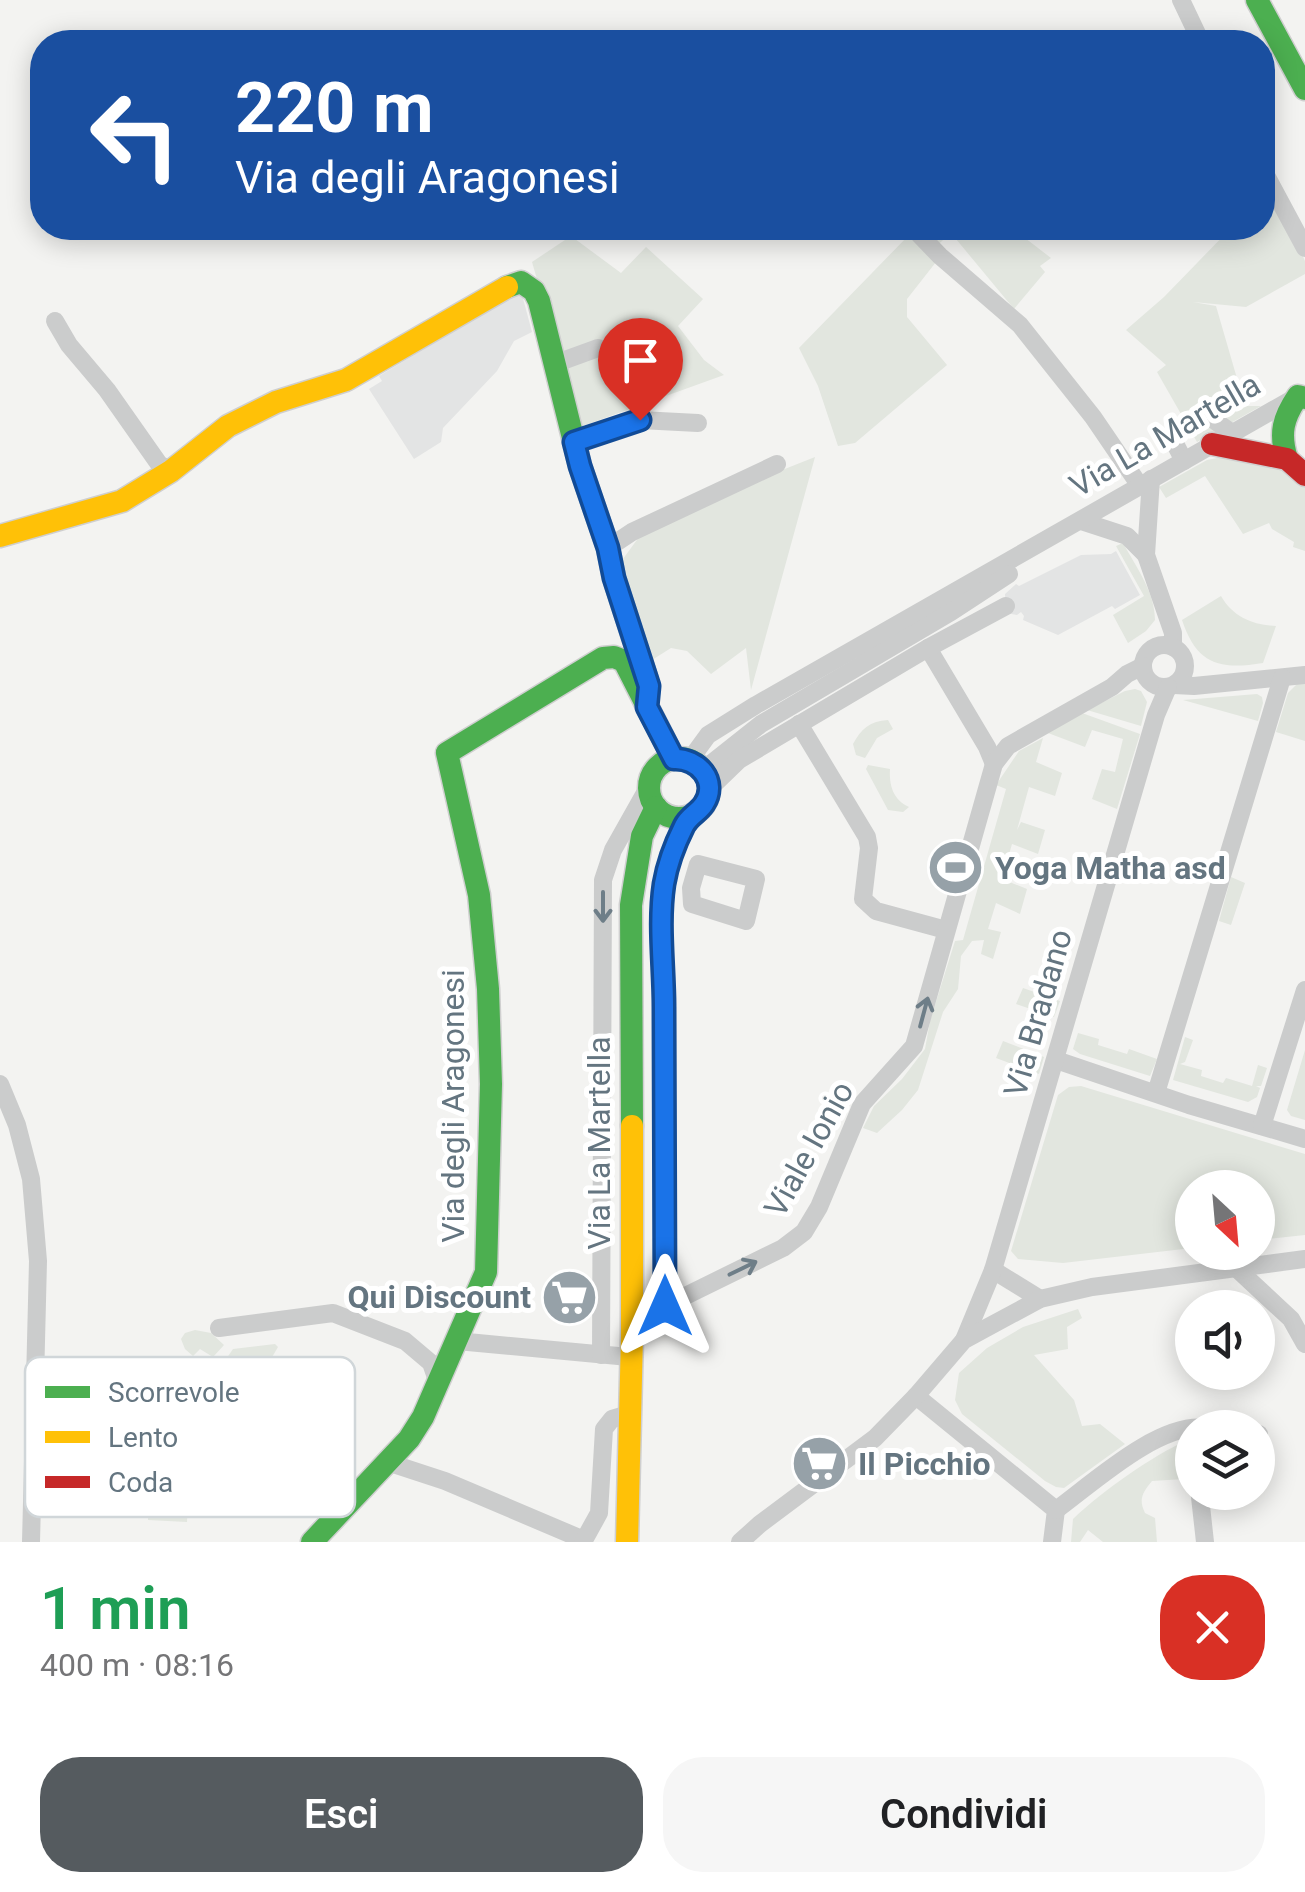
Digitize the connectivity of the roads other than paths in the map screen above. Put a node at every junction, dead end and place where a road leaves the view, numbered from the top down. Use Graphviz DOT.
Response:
graph roads {
  1 [pos="1180,0"];
  2 [pos="1257,0"];
  3 [pos="1195,30"];
  4 [pos="1273,30"];
  5 [pos="1275,33"];
  6 [pos="1305,89"];
  7 [pos="1275,193"];
  8 [pos="925,240"];
  9 [pos="1305,248"];
  10 [pos="55,321"];
  11 [pos="598,348"];
  12 [pos="554,364"];
  13 [pos="1303,395"];
  14 [pos="1211,418"];
  15 [pos="698,423"];
  16 [pos="1170,434"];
  17 [pos="1222,439"];
  18 [pos="574,442"];
  19 [pos="1184,461"];
  20 [pos="777,464"];
  21 [pos="1296,467"];
  22 [pos="171,471"];
  23 [pos="1146,482"];
  24 [pos="1081,520"];
  25 [pos="0,536"];
  26 [pos="608,548"];
  27 [pos="1146,556"];
  28 [pos="1006,606"];
  29 [pos="1167,620"];
  30 [pos="1174,647"];
  31 [pos="928,648"];
  32 [pos="1153,649"];
  33 [pos="1186,663"];
  34 [pos="1305,675"];
  35 [pos="1282,678"];
  36 [pos="1158,680"];
  37 [pos="1222,683"];
  38 [pos="647,707"];
  39 [pos="799,724"];
  40 [pos="994,764"];
  41 [pos="694,770"];
  42 [pos="649,803"];
  43 [pos="691,815"];
  44 [pos="613,850"];
  45 [pos="637,864"];
  46 [pos="946,930"];
  47 [pos="1305,990"];
  48 [pos="1056,1060"];
  49 [pos="0,1084"];
  50 [pos="1156,1093"];
  51 [pos="1262,1126"];
  52 [pos="1305,1139"];
  53 [pos="1305,1258"];
  54 [pos="1275,1262"];
  55 [pos="993,1270"];
  56 [pos="1221,1270"];
  57 [pos="1238,1270"];
  58 [pos="477,1296"];
  59 [pos="1040,1298"];
  60 [pos="665,1306"];
  61 [pos="219,1328"];
  62 [pos="964,1340"];
  63 [pos="457,1341"];
  64 [pos="1305,1344"];
  65 [pos="498,1346"];
  66 [pos="630,1347"];
  67 [pos="600,1355"];
  68 [pos="36,1357"];
  69 [pos="438,1383"];
  70 [pos="916,1396"];
  71 [pos="629,1414"];
  72 [pos="1175,1431"];
  73 [pos="387,1462"];
  74 [pos="355,1496"];
  75 [pos="1056,1510"];
  76 [pos="1201,1510"];
  77 [pos="32,1517"];
  78 [pos="335,1517"];
  79 [pos="583,1541"];
  80 [pos="31,1542"];
  81 [pos="312,1542"];
  82 [pos="626,1542"];
  83 [pos="740,1542"];
  84 [pos="1052,1542"];
  85 [pos="1205,1542"];
  1 -- 3 [label="street"];
  2 -- 4 [label="main road"];
  5 -- 6 [label="main road"];
  7 -- 9 [label="street"];
  8 -- 23 [label="street"];
  10 -- 22 [label="street"];
  11 -- 12 [label="street"];
  12 -- 18 [label="main road"];
  12 -- 22 [label="main road"];
  13 -- 17 [label="street, Via La Martella"];
  13 -- 21 [label="main road"];
  14 -- 17 [label="street"];
  15 -- 18 [label="street"];
  16 -- 19 [label="street"];
  17 -- 19 [label="street, Via La Martella"];
  17 -- 21 [label="main road"];
  18 -- 26 [label="main road"];
  19 -- 23 [label="street, Via La Martella"];
  20 -- 26 [label="street"];
  22 -- 25 [label="main road"];
  23 -- 24 [label="street, Via La Martella"];
  23 -- 27 [label="street"];
  24 -- 27 [label="street"];
  24 -- 41 [label="street, Via La Martella"];
  26 -- 38 [label="main road"];
  27 -- 29 [label="street"];
  28 -- 31 [label="street"];
  29 -- 30 [label="street"];
  29 -- 32 [label="street"];
  30 -- 32 [label="street"];
  30 -- 33 [label="street"];
  31 -- 39 [label="street"];
  31 -- 40 [label="street"];
  32 -- 36 [label="street"];
  33 -- 36 [label="street"];
  33 -- 37 [label="street"];
  34 -- 35 [label="street"];
  35 -- 37 [label="street"];
  35 -- 50 [label="street"];
  36 -- 37 [label="street"];
  36 -- 40 [label="street"];
  36 -- 48 [label="street, Via Bradano"];
  38 -- 41 [label="main road, Via degli Aragonesi"];
  38 -- 58 [label="main road, Via degli Aragonesi"];
  39 -- 41 [label="street"];
  39 -- 46 [label="street"];
  40 -- 46 [label="street, Viale Ionio"];
  41 -- 42 [label="main road"];
  41 -- 43 [label="main road"];
  42 -- 43 [label="main road"];
  42 -- 44 [label="street"];
  42 -- 45 [label="main road, Via La Martella"];
  43 -- 60 [label="street"];
  44 -- 45 [label="street"];
  44 -- 67 [label="street, one-way"];
  45 -- 66 [label="main road, Via La Martella"];
  60 -- 46 [label="street, Viale Ionio, one-way"];
  47 -- 51 [label="street"];
  48 -- 50 [label="street"];
  48 -- 55 [label="street, Via Bradano"];
  49 -- 68 [label="street"];
  50 -- 51 [label="street"];
  51 -- 52 [label="street"];
  53 -- 54 [label="street"];
  55 -- 59 [label="street"];
  55 -- 62 [label="street, Via Bradano"];
  56 -- 59 [label="street"];
  57 -- 64 [label="street"];
  58 -- 63 [label="main road, Via degli Aragonesi"];
  58 -- 65 [label="street"];
  59 -- 62 [label="street"];
  60 -- 66 [label="street, Viale Ionio"];
  61 -- 69 [label="street"];
  62 -- 70 [label="street"];
  63 -- 65 [label="street"];
  63 -- 69 [label="main road, Via degli Aragonesi"];
  65 -- 67 [label="street"];
  66 -- 67 [label="street"];
  66 -- 71 [label="main road, Via La Martella"];
  69 -- 73 [label="main road, Via degli Aragonesi"];
  70 -- 75 [label="street"];
  70 -- 83 [label="street"];
  71 -- 79 [label="street"];
  71 -- 82 [label="main road, Via La Martella"];
  72 -- 75 [label="street"];
  73 -- 74 [label="main road, Via degli Aragonesi"];
  73 -- 79 [label="street"];
  75 -- 84 [label="street"];
  76 -- 85 [label="street"];
  77 -- 80 [label="street"];
  78 -- 81 [label="main road, Via degli Aragonesi"];
}
